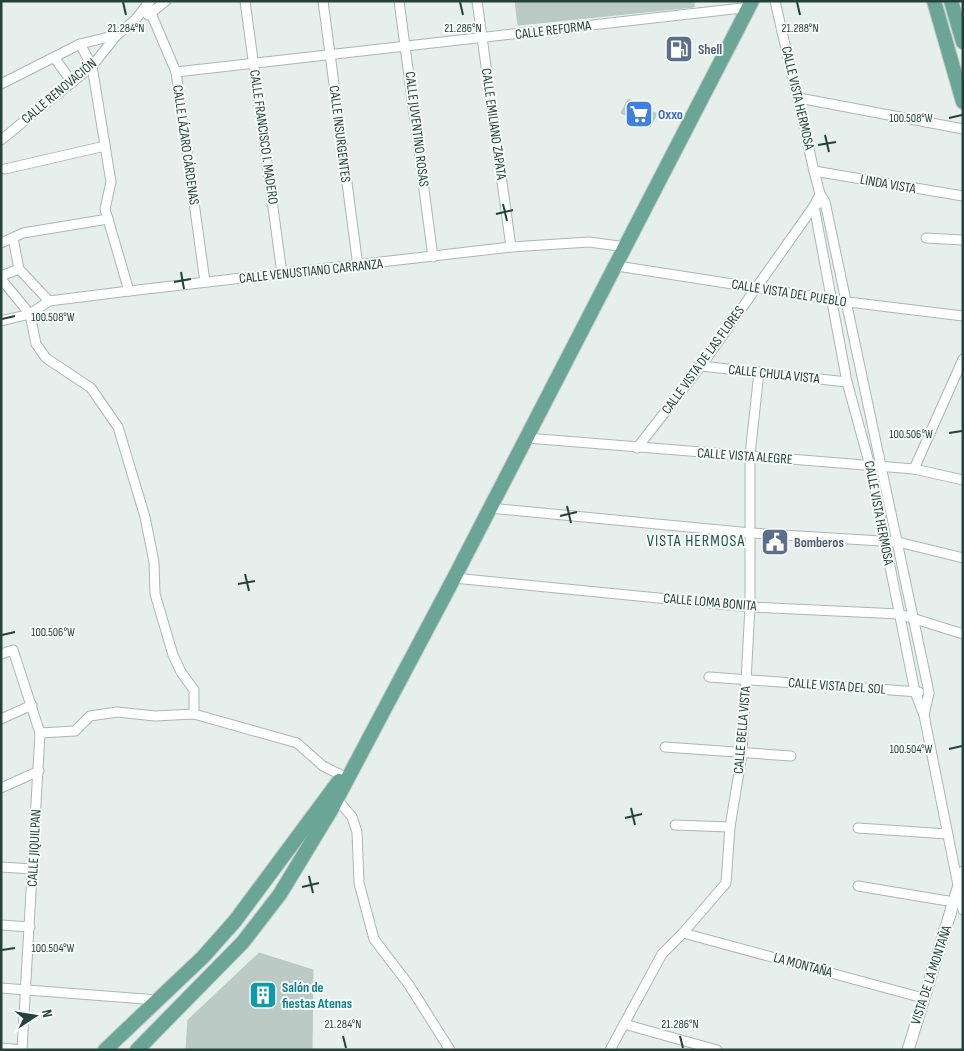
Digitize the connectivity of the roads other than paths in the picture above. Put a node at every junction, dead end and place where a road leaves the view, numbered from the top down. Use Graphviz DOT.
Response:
graph roads {
  1 [pos="166,1"];
  2 [pos="245,1"];
  3 [pos="323,1"];
  4 [pos="399,1"];
  5 [pos="477,1"];
  6 [pos="775,1"];
  7 [pos="934,1"];
  8 [pos="951,1"];
  9 [pos="149,3"];
  10 [pos="753,3"];
  11 [pos="152,13"];
  12 [pos="135,20"];
  13 [pos="117,35"];
  14 [pos="482,39"];
  15 [pos="963,42"];
  16 [pos="80,44"];
  17 [pos="406,46"];
  18 [pos="330,55"];
  19 [pos="54,57"];
  20 [pos="254,63"];
  21 [pos="92,66"];
  22 [pos="176,72"];
  23 [pos="71,81"];
  24 [pos="1,84"];
  25 [pos="799,98"];
  26 [pos="963,102"];
  27 [pos="963,129"];
  28 [pos="1,140"];
  29 [pos="105,146"];
  30 [pos="5,170"];
  31 [pos="814,171"];
  32 [pos="963,196"];
  33 [pos="822,198"];
  34 [pos="814,206"];
  35 [pos="108,219"];
  36 [pos="13,238"];
  37 [pos="926,238"];
  38 [pos="963,240"];
  39 [pos="1,243"];
  40 [pos="511,247"];
  41 [pos="626,247"];
  42 [pos="433,257"];
  43 [pos="358,266"];
  44 [pos="617,266"];
  45 [pos="20,269"];
  46 [pos="282,274"];
  47 [pos="1,278"];
  48 [pos="204,282"];
  49 [pos="756,288"];
  50 [pos="129,291"];
  51 [pos="830,299"];
  52 [pos="49,301"];
  53 [pos="848,302"];
  54 [pos="30,314"];
  55 [pos="963,316"];
  56 [pos="1,321"];
  57 [pos="963,359"];
  58 [pos="701,366"];
  59 [pos="759,372"];
  60 [pos="847,382"];
  61 [pos="527,438"];
  62 [pos="637,448"];
  63 [pos="750,455"];
  64 [pos="870,466"];
  65 [pos="882,467"];
  66 [pos="914,469"];
  67 [pos="963,480"];
  68 [pos="490,508"];
  69 [pos="751,533"];
  70 [pos="884,542"];
  71 [pos="898,542"];
  72 [pos="963,558"];
  73 [pos="454,578"];
  74 [pos="750,607"];
  75 [pos="899,614"];
  76 [pos="913,617"];
  77 [pos="963,634"];
  78 [pos="1,654"];
  79 [pos="709,677"];
  80 [pos="746,680"];
  81 [pos="915,692"];
  82 [pos="929,693"];
  83 [pos="32,706"];
  84 [pos="194,714"];
  85 [pos="924,716"];
  86 [pos="1,718"];
  87 [pos="40,733"];
  88 [pos="665,747"];
  89 [pos="742,754"];
  90 [pos="791,756"];
  91 [pos="39,772"];
  92 [pos="348,775"];
  93 [pos="1,788"];
  94 [pos="337,799"];
  95 [pos="674,825"];
  96 [pos="730,827"];
  97 [pos="858,828"];
  98 [pos="947,834"];
  99 [pos="954,856"];
  100 [pos="1,867"];
  101 [pos="33,869"];
  102 [pos="963,870"];
  103 [pos="858,886"];
  104 [pos="959,888"];
  105 [pos="959,906"];
  106 [pos="1,926"];
  107 [pos="30,927"];
  108 [pos="683,933"];
  109 [pos="1,988"];
  110 [pos="24,990"];
  111 [pos="923,998"];
  112 [pos="158,1000"];
  113 [pos="624,1024"];
  114 [pos="1,1048"];
  115 [pos="22,1050"];
  116 [pos="105,1050"];
  117 [pos="137,1050"];
  118 [pos="450,1050"];
  119 [pos="610,1050"];
  120 [pos="717,1050"];
  121 [pos="908,1050"];
  1 -- 11 [label="street, CALLE RENOVACIÓN"];
  2 -- 20 [label="street, CALLE FRANCISCO I. MADERO"];
  3 -- 18 [label="street, CALLE INSURGENTES"];
  4 -- 17 [label="street, CALLE JUVENTINO ROSAS"];
  5 -- 14 [label="street, CALLE EMILIANO ZAPATA"];
  6 -- 25 [label="street, CALLE VISTA HERMOSA"];
  7 -- 26 [label="main road"];
  8 -- 15 [label="main road"];
  9 -- 11 [label="street, CALLE LÁZARO CÁRDENAS"];
  9 -- 12 [label="street, CALLE RENOVACIÓN"];
  10 -- 14 [label="street, CALLE REFORMA"];
  10 -- 41 [label="main road"];
  11 -- 12 [label="street, CALLE RENOVACIÓN"];
  11 -- 22 [label="street, CALLE LÁZARO CÁRDENAS"];
  12 -- 13 [label="street, CALLE RENOVACIÓN"];
  13 -- 16 [label="street"];
  13 -- 21 [label="street, CALLE RENOVACIÓN"];
  14 -- 17 [label="street, CALLE REFORMA"];
  14 -- 40 [label="street, CALLE EMILIANO ZAPATA"];
  16 -- 19 [label="street"];
  16 -- 21 [label="street"];
  17 -- 18 [label="street, CALLE REFORMA"];
  17 -- 42 [label="street, CALLE JUVENTINO ROSAS"];
  18 -- 20 [label="street, CALLE REFORMA"];
  18 -- 43 [label="street, CALLE INSURGENTES"];
  19 -- 23 [label="street"];
  19 -- 24 [label="street"];
  20 -- 22 [label="street, CALLE REFORMA"];
  20 -- 46 [label="street, CALLE FRANCISCO I. MADERO"];
  21 -- 23 [label="street, CALLE RENOVACIÓN"];
  21 -- 29 [label="street"];
  22 -- 48 [label="street, CALLE LÁZARO CÁRDENAS"];
  23 -- 28 [label="street, CALLE RENOVACIÓN"];
  25 -- 27 [label="street"];
  25 -- 31 [label="street, CALLE VISTA HERMOSA"];
  29 -- 30 [label="street"];
  29 -- 35 [label="street"];
  31 -- 32 [label="street, LINDA VISTA"];
  31 -- 33 [label="street, CALLE VISTA HERMOSA"];
  33 -- 34 [label="street"];
  33 -- 53 [label="street, CALLE VISTA HERMOSA"];
  34 -- 49 [label="street, CALLE VISTA DE LAS FLORES"];
  34 -- 51 [label="street, CALLE VISTA HERMOSA"];
  35 -- 36 [label="street"];
  35 -- 50 [label="street"];
  36 -- 39 [label="street"];
  36 -- 45 [label="street"];
  37 -- 38 [label="street"];
  40 -- 41 [label="street, CALLE VENUSTIANO CARRANZA"];
  40 -- 42 [label="street, CALLE VENUSTIANO CARRANZA"];
  41 -- 44 [label="main road"];
  42 -- 43 [label="street, CALLE VENUSTIANO CARRANZA"];
  43 -- 46 [label="street, CALLE VENUSTIANO CARRANZA"];
  44 -- 49 [label="street, CALLE VISTA DEL PUEBLO"];
  44 -- 61 [label="main road"];
  45 -- 47 [label="street"];
  45 -- 52 [label="street"];
  46 -- 48 [label="street, CALLE VENUSTIANO CARRANZA"];
  47 -- 54 [label="street"];
  48 -- 50 [label="street, CALLE VENUSTIANO CARRANZA"];
  49 -- 51 [label="street, CALLE VISTA DEL PUEBLO"];
  49 -- 58 [label="street, CALLE VISTA DE LAS FLORES"];
  50 -- 52 [label="street, CALLE VENUSTIANO CARRANZA"];
  51 -- 53 [label="street, CALLE VISTA DEL PUEBLO"];
  51 -- 60 [label="street, CALLE VISTA HERMOSA"];
  52 -- 54 [label="street, CALLE VENUSTIANO CARRANZA"];
  53 -- 55 [label="street, CALLE VISTA DEL PUEBLO"];
  53 -- 65 [label="street, CALLE VISTA HERMOSA"];
  54 -- 56 [label="street, CALLE VENUSTIANO CARRANZA"];
  54 -- 84 [label="street"];
  57 -- 66 [label="street"];
  58 -- 59 [label="street, CALLE CHULA VISTA"];
  58 -- 62 [label="street, CALLE VISTA DE LAS FLORES"];
  59 -- 60 [label="street, CALLE CHULA VISTA"];
  59 -- 63 [label="street, CALLE BELLA VISTA"];
  60 -- 64 [label="street, CALLE VISTA HERMOSA"];
  61 -- 62 [label="street, CALLE VISTA ALEGRE"];
  61 -- 68 [label="main road"];
  62 -- 63 [label="street, CALLE VISTA ALEGRE"];
  63 -- 64 [label="street, CALLE VISTA ALEGRE"];
  63 -- 69 [label="street, CALLE BELLA VISTA"];
  64 -- 65 [label="street, CALLE VISTA ALEGRE"];
  64 -- 70 [label="street, CALLE VISTA HERMOSA"];
  65 -- 66 [label="street, CALLE VISTA ALEGRE"];
  65 -- 71 [label="street, CALLE VISTA HERMOSA"];
  66 -- 67 [label="street, CALLE VISTA ALEGRE"];
  68 -- 69 [label="street"];
  68 -- 73 [label="main road"];
  69 -- 70 [label="street"];
  69 -- 74 [label="street, CALLE BELLA VISTA"];
  70 -- 71 [label="street"];
  70 -- 75 [label="street, CALLE VISTA HERMOSA"];
  71 -- 72 [label="street"];
  71 -- 76 [label="street, CALLE VISTA HERMOSA"];
  73 -- 74 [label="street, CALLE LOMA BONITA"];
  73 -- 92 [label="main road"];
  74 -- 75 [label="street, CALLE LOMA BONITA"];
  74 -- 80 [label="street, CALLE BELLA VISTA"];
  75 -- 76 [label="street, CALLE LOMA BONITA"];
  75 -- 81 [label="street, CALLE VISTA HERMOSA"];
  76 -- 77 [label="street, CALLE LOMA BONITA"];
  76 -- 82 [label="street, CALLE VISTA HERMOSA"];
  78 -- 83 [label="street, CALLE JIQUILPAN"];
  79 -- 80 [label="street, CALLE VISTA DEL SOL"];
  80 -- 81 [label="street, CALLE VISTA DEL SOL"];
  80 -- 89 [label="street, CALLE BELLA VISTA"];
  81 -- 82 [label="street, CALLE VISTA DEL SOL"];
  81 -- 85 [label="street, CALLE VISTA HERMOSA"];
  82 -- 85 [label="street, CALLE VISTA HERMOSA"];
  83 -- 86 [label="street"];
  83 -- 87 [label="street, CALLE JIQUILPAN"];
  84 -- 87 [label="street"];
  84 -- 92 [label="street"];
  85 -- 98 [label="street, CALLE VISTA HERMOSA"];
  87 -- 91 [label="street, CALLE JIQUILPAN"];
  88 -- 89 [label="street"];
  89 -- 90 [label="street"];
  89 -- 96 [label="street, CALLE BELLA VISTA"];
  91 -- 93 [label="street"];
  91 -- 101 [label="street, CALLE JIQUILPAN"];
  92 -- 94 [label="main road"];
  92 -- 112 [label="main road"];
  94 -- 117 [label="main road"];
  94 -- 118 [label="street"];
  95 -- 96 [label="street"];
  96 -- 108 [label="street, CALLE BELLA VISTA"];
  97 -- 98 [label="street"];
  98 -- 99 [label="street, CALLE VISTA HERMOSA"];
  99 -- 102 [label="street, CALLE VISTA HERMOSA"];
  99 -- 104 [label="street, CALLE VISTA HERMOSA"];
  100 -- 101 [label="street"];
  101 -- 107 [label="street, CALLE JIQUILPAN"];
  102 -- 104 [label="street, VISTA DE LA MONTAÑA"];
  103 -- 105 [label="street"];
  104 -- 105 [label="street, VISTA DE LA MONTAÑA"];
  105 -- 111 [label="street, VISTA DE LA MONTAÑA"];
  106 -- 107 [label="street"];
  107 -- 110 [label="street, CALLE JIQUILPAN"];
  108 -- 111 [label="street, LA MONTAÑA"];
  108 -- 113 [label="street, CALLE BELLA VISTA"];
  109 -- 110 [label="street"];
  110 -- 112 [label="street"];
  110 -- 115 [label="street, CALLE JIQUILPAN"];
  111 -- 121 [label="street, VISTA DE LA MONTAÑA"];
  112 -- 116 [label="main road"];
  113 -- 119 [label="street, CALLE BELLA VISTA"];
  113 -- 120 [label="street"];
  114 -- 115 [label="street"];
}
